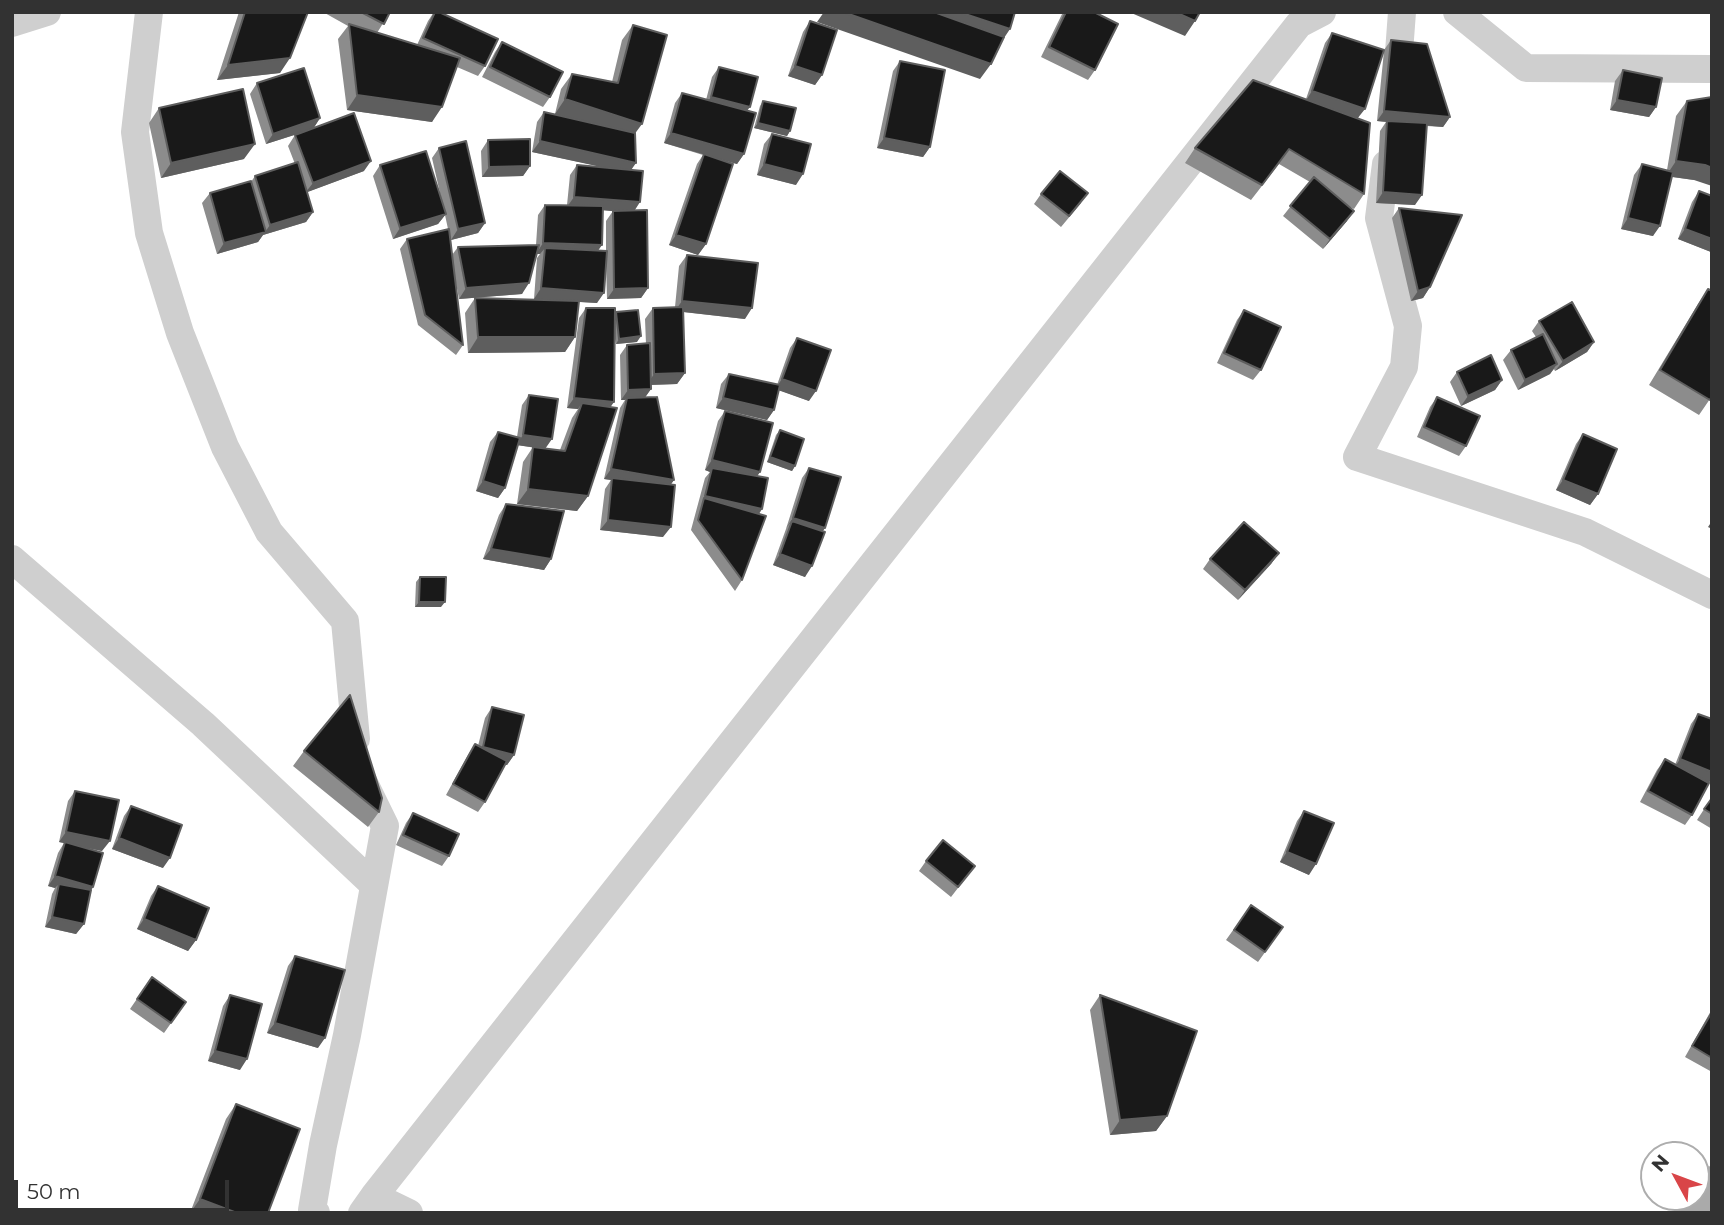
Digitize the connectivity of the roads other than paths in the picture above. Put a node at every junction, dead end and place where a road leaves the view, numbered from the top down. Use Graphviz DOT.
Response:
graph roads {
  1 [pos="47,12"];
  2 [pos="149,12"];
  3 [pos="1322,12"];
  4 [pos="1402,12"];
  5 [pos="1457,12"];
  6 [pos="12,23"];
  7 [pos="1712,69"];
  8 [pos="1394,103"];
  9 [pos="1389,141"];
  10 [pos="12,559"];
  11 [pos="1712,595"];
  12 [pos="374,884"];
  13 [pos="1712,1185"];
  14 [pos="368,1204"];
  15 [pos="316,1213"];
  16 [pos="409,1213"];
  17 [pos="1695,1213"];
  1 -- 6 [label="street"];
  2 -- 12 [label="street"];
  3 -- 14 [label="street"];
  4 -- 8 [label="street"];
  5 -- 7 [label="street"];
  9 -- 11 [label="street"];
  10 -- 12 [label="street"];
  12 -- 15 [label="street"];
  13 -- 17 [label="main road"];
  14 -- 16 [label="street"];
}
